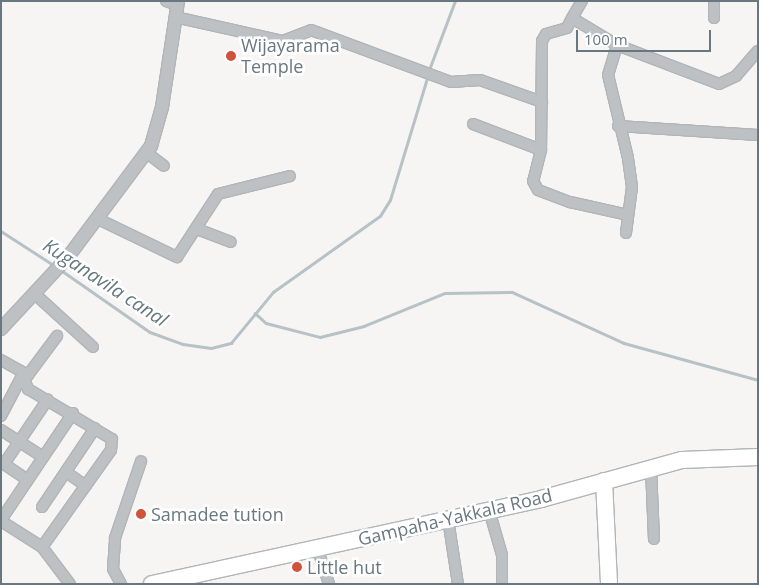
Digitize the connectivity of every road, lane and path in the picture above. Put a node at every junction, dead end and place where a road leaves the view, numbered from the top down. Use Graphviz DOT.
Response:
graph roads {
  1 [pos="582,1"];
  2 [pos="714,1"];
  3 [pos="174,6"];
  4 [pos="572,18"];
  5 [pos="714,18"];
  6 [pos="617,45"];
  7 [pos="758,51"];
  8 [pos="542,102"];
  9 [pos="473,124"];
  10 [pos="618,126"];
  11 [pos="758,135"];
  12 [pos="541,150"];
  13 [pos="147,153"];
  14 [pos="164,166"];
  15 [pos="290,176"];
  16 [pos="628,215"];
  17 [pos="98,218"];
  18 [pos="197,229"];
  19 [pos="626,233"];
  20 [pos="231,242"];
  21 [pos="36,295"];
  22 [pos="1,329"];
  23 [pos="57,336"];
  24 [pos="94,347"];
  25 [pos="1,360"];
  26 [pos="24,374"];
  27 [pos="48,399"];
  28 [pos="73,413"];
  29 [pos="1,416"];
  30 [pos="95,428"];
  31 [pos="1,430"];
  32 [pos="19,442"];
  33 [pos="43,457"];
  34 [pos="758,457"];
  35 [pos="141,461"];
  36 [pos="3,463"];
  37 [pos="652,468"];
  38 [pos="66,472"];
  39 [pos="28,480"];
  40 [pos="604,481"];
  41 [pos="86,486"];
  42 [pos="42,508"];
  43 [pos="489,510"];
  44 [pos="448,519"];
  45 [pos="1,520"];
  46 [pos="654,539"];
  47 [pos="42,547"];
  48 [pos="317,547"];
  49 [pos="188,579"];
  50 [pos="70,584"];
  51 [pos="121,584"];
  52 [pos="152,584"];
  53 [pos="329,584"];
  54 [pos="458,584"];
  55 [pos="502,584"];
  56 [pos="609,584"];
  1 -- 4 [label="street"];
  2 -- 5 [label="street"];
  3 -- 8 [label="street"];
  3 -- 13 [label="street"];
  4 -- 6 [label="street"];
  4 -- 8 [label="street"];
  6 -- 7 [label="street"];
  6 -- 10 [label="street"];
  8 -- 12 [label="street"];
  9 -- 12 [label="street"];
  10 -- 11 [label="street"];
  10 -- 16 [label="street"];
  12 -- 16 [label="street"];
  13 -- 14 [label="street"];
  13 -- 17 [label="street"];
  15 -- 18 [label="street"];
  16 -- 19 [label="street"];
  17 -- 18 [label="street"];
  17 -- 21 [label="street"];
  18 -- 20 [label="street"];
  21 -- 22 [label="street"];
  21 -- 24 [label="street"];
  23 -- 26 [label="street"];
  25 -- 26 [label="street"];
  26 -- 27 [label="street"];
  26 -- 29 [label="street"];
  27 -- 28 [label="street"];
  27 -- 32 [label="street"];
  28 -- 30 [label="street"];
  28 -- 33 [label="street"];
  30 -- 38 [label="street"];
  30 -- 41 [label="street"];
  31 -- 32 [label="street"];
  32 -- 33 [label="street"];
  32 -- 36 [label="street"];
  33 -- 39 [label="street"];
  34 -- 37 [label="main road, Gampaha-Yakkala Road"];
  35 -- 51 [label="street"];
  36 -- 39 [label="street"];
  37 -- 40 [label="main road, Gampaha-Yakkala Road"];
  37 -- 46 [label="street"];
  38 -- 41 [label="street"];
  38 -- 42 [label="street"];
  39 -- 45 [label="street"];
  40 -- 43 [label="main road, Gampaha-Yakkala Road"];
  40 -- 56 [label="main road"];
  41 -- 47 [label="street"];
  43 -- 44 [label="main road, Gampaha-Yakkala Road"];
  43 -- 55 [label="street"];
  44 -- 48 [label="main road, Gampaha-Yakkala Road"];
  44 -- 54 [label="street"];
  45 -- 47 [label="street"];
  47 -- 50 [label="street"];
  48 -- 49 [label="main road, Gampaha-Yakkala Road"];
  48 -- 53 [label="street"];
  49 -- 52 [label="main road, Gampaha-Yakkala Road"];
}
